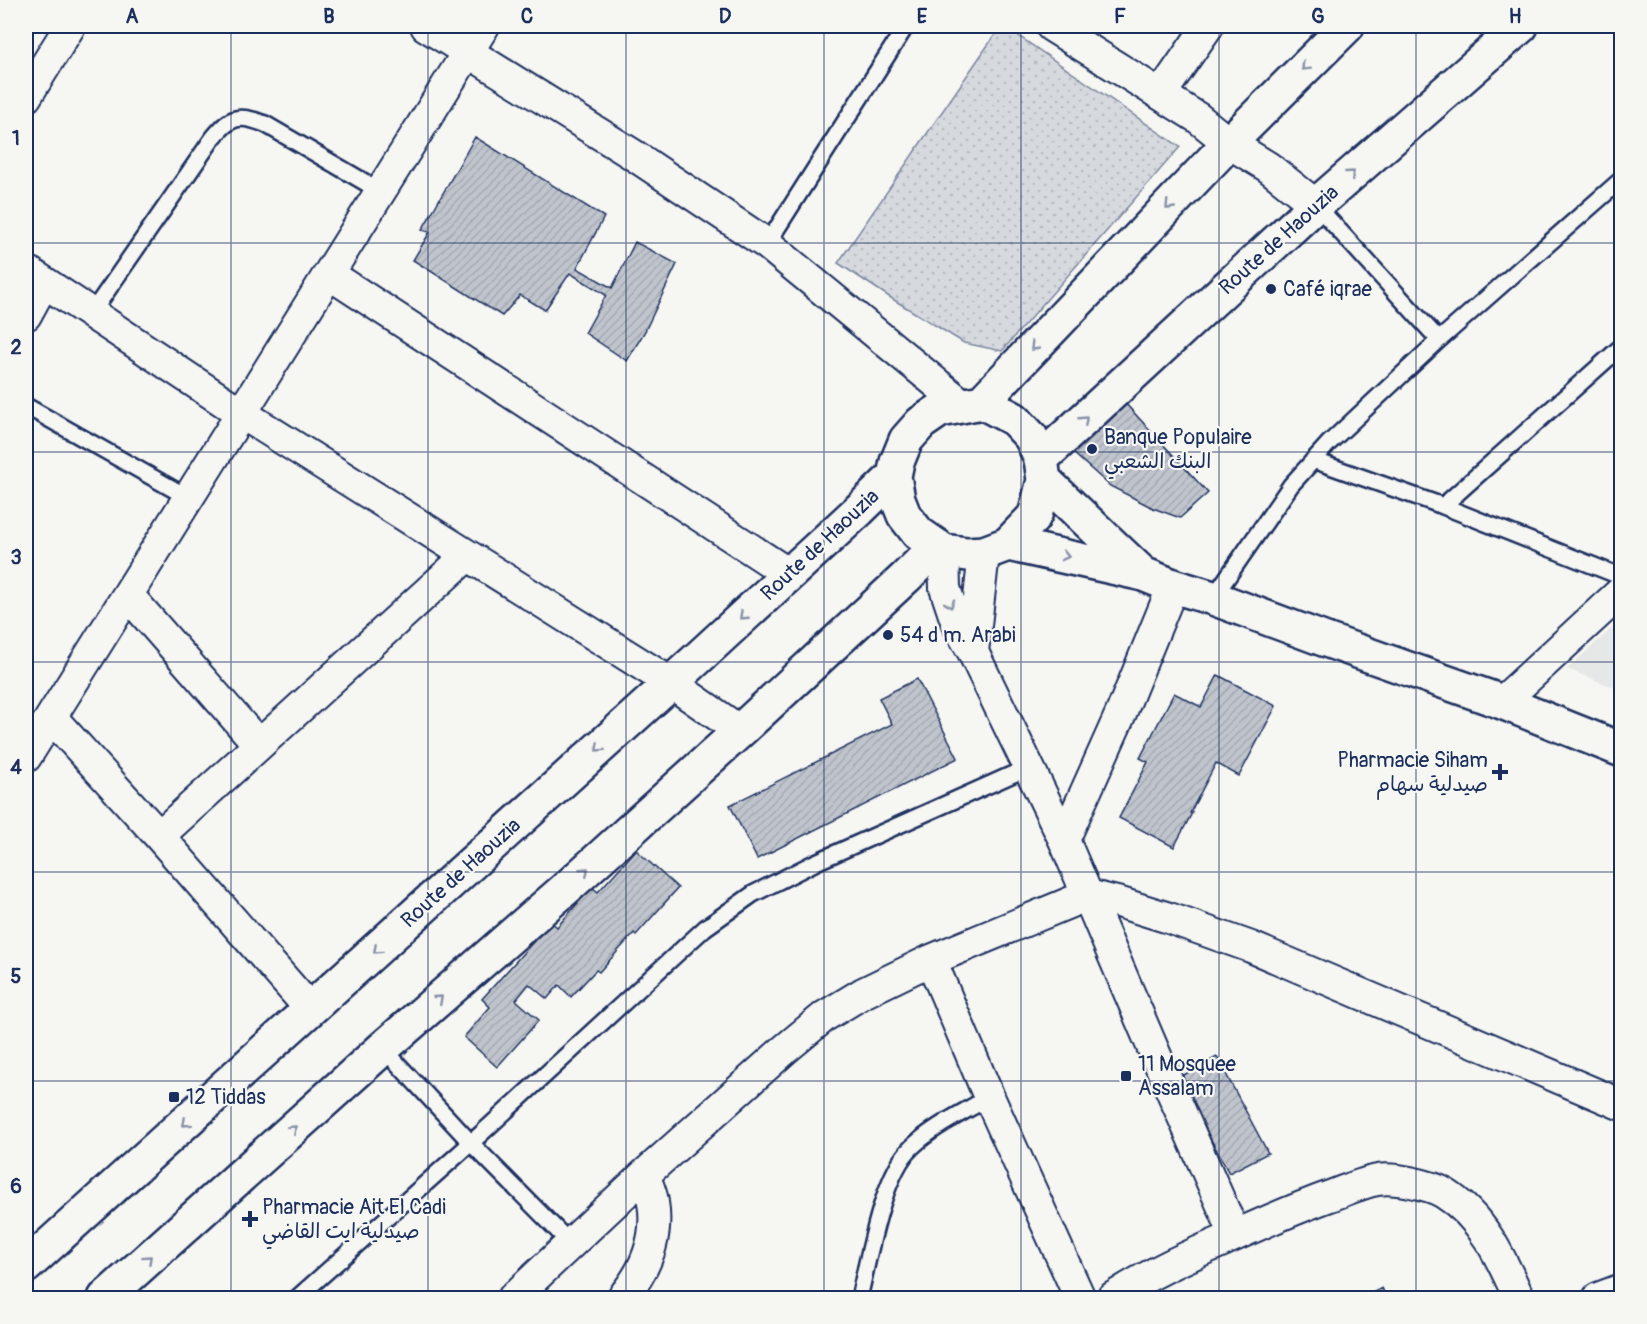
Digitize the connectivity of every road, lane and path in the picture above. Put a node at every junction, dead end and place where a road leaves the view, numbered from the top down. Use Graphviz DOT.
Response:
graph roads {
  1 [pos="70,26"];
  2 [pos="426,26"];
  3 [pos="484,26"];
  4 [pos="906,26"];
  5 [pos="1051,26"];
  6 [pos="1208,26"];
  7 [pos="1347,26"];
  8 [pos="1521,26"];
  9 [pos="468,51"];
  10 [pos="1161,94"];
  11 [pos="26,97"];
  12 [pos="1229,143"];
  13 [pos="1622,179"];
  14 [pos="380,191"];
  15 [pos="1316,205"];
  16 [pos="767,244"];
  17 [pos="328,274"];
  18 [pos="35,276"];
  19 [pos="91,314"];
  20 [pos="26,315"];
  21 [pos="1439,340"];
  22 [pos="1622,346"];
  23 [pos="973,404"];
  24 [pos="26,406"];
  25 [pos="242,413"];
  26 [pos="1313,460"];
  27 [pos="1043,470"];
  28 [pos="894,477"];
  29 [pos="189,498"];
  30 [pos="1443,506"];
  31 [pos="940,548"];
  32 [pos="996,548"];
  33 [pos="467,556"];
  34 [pos="789,574"];
  35 [pos="1143,574"];
  36 [pos="1622,577"];
  37 [pos="1173,586"];
  38 [pos="1622,591"];
  39 [pos="128,595"];
  40 [pos="1214,598"];
  41 [pos="973,652"];
  42 [pos="672,683"];
  43 [pos="1502,702"];
  44 [pos="51,717"];
  45 [pos="740,731"];
  46 [pos="259,745"];
  47 [pos="1622,750"];
  48 [pos="26,757"];
  49 [pos="1029,767"];
  50 [pos="159,836"];
  51 [pos="1064,840"];
  52 [pos="1088,895"];
  53 [pos="931,960"];
  54 [pos="311,1010"];
  55 [pos="383,1048"];
  56 [pos="990,1097"];
  57 [pos="1622,1105"];
  58 [pos="471,1143"];
  59 [pos="644,1175"];
  60 [pos="1235,1235"];
  61 [pos="571,1244"];
  62 [pos="26,1266"];
  63 [pos="1622,1289"];
  64 [pos="105,1299"];
  65 [pos="297,1299"];
  66 [pos="513,1299"];
  67 [pos="622,1299"];
  68 [pos="860,1299"];
  69 [pos="1080,1299"];
  70 [pos="1112,1299"];
  71 [pos="1519,1299"];
  72 [pos="1598,1299"];
  1 -- 11 [label="street"];
  2 -- 9 [label="street"];
  3 -- 9 [label="street"];
  4 -- 16 [label="lane"];
  5 -- 10 [label="street"];
  6 -- 10 [label="street"];
  7 -- 12 [label="street, one-way"];
  15 -- 8 [label="street, Route de Haouzia, one-way"];
  9 -- 14 [label="street"];
  9 -- 16 [label="street"];
  10 -- 12 [label="street"];
  12 -- 15 [label="street"];
  12 -- 23 [label="street, one-way"];
  13 -- 21 [label="lane"];
  14 -- 17 [label="street"];
  14 -- 19 [label="lane"];
  15 -- 21 [label="lane"];
  27 -- 15 [label="street, Route de Haouzia, one-way"];
  16 -- 23 [label="street"];
  17 -- 25 [label="street"];
  17 -- 34 [label="street"];
  18 -- 19 [label="street"];
  18 -- 20 [label="street"];
  19 -- 25 [label="street"];
  21 -- 26 [label="lane"];
  22 -- 30 [label="lane"];
  23 -- 27 [label="street"];
  23 -- 28 [label="street"];
  24 -- 29 [label="lane"];
  25 -- 29 [label="street"];
  25 -- 33 [label="street"];
  26 -- 30 [label="lane"];
  26 -- 40 [label="lane"];
  27 -- 32 [label="street"];
  27 -- 35 [label="street"];
  28 -- 31 [label="street"];
  28 -- 34 [label="street, Route de Haouzia"];
  29 -- 39 [label="street"];
  30 -- 36 [label="lane"];
  31 -- 32 [label="street"];
  31 -- 41 [label="street, one-way"];
  31 -- 45 [label="street"];
  32 -- 35 [label="street, one-way"];
  32 -- 41 [label="street"];
  33 -- 42 [label="street"];
  33 -- 46 [label="street"];
  34 -- 42 [label="street, Route de Haouzia, one-way"];
  35 -- 37 [label="street"];
  37 -- 40 [label="street"];
  37 -- 51 [label="street"];
  38 -- 43 [label="street"];
  39 -- 44 [label="street"];
  39 -- 46 [label="street"];
  40 -- 43 [label="street"];
  41 -- 49 [label="street"];
  42 -- 45 [label="street"];
  42 -- 54 [label="street, Route de Haouzia, one-way"];
  43 -- 47 [label="street"];
  44 -- 48 [label="street"];
  44 -- 50 [label="street"];
  55 -- 45 [label="street, one-way"];
  46 -- 50 [label="street"];
  49 -- 51 [label="street"];
  49 -- 58 [label="lane"];
  50 -- 54 [label="street"];
  51 -- 52 [label="street"];
  52 -- 53 [label="street"];
  52 -- 57 [label="street"];
  52 -- 60 [label="street"];
  53 -- 56 [label="street"];
  53 -- 59 [label="street"];
  54 -- 62 [label="street, Route de Haouzia, one-way"];
  55 -- 58 [label="lane"];
  64 -- 55 [label="street, one-way"];
  56 -- 68 [label="lane"];
  56 -- 69 [label="street"];
  58 -- 61 [label="lane"];
  58 -- 65 [label="lane"];
  59 -- 61 [label="street"];
  59 -- 67 [label="street"];
  60 -- 70 [label="street"];
  60 -- 71 [label="street"];
  61 -- 66 [label="street"];
  63 -- 72 [label="street"];
}
